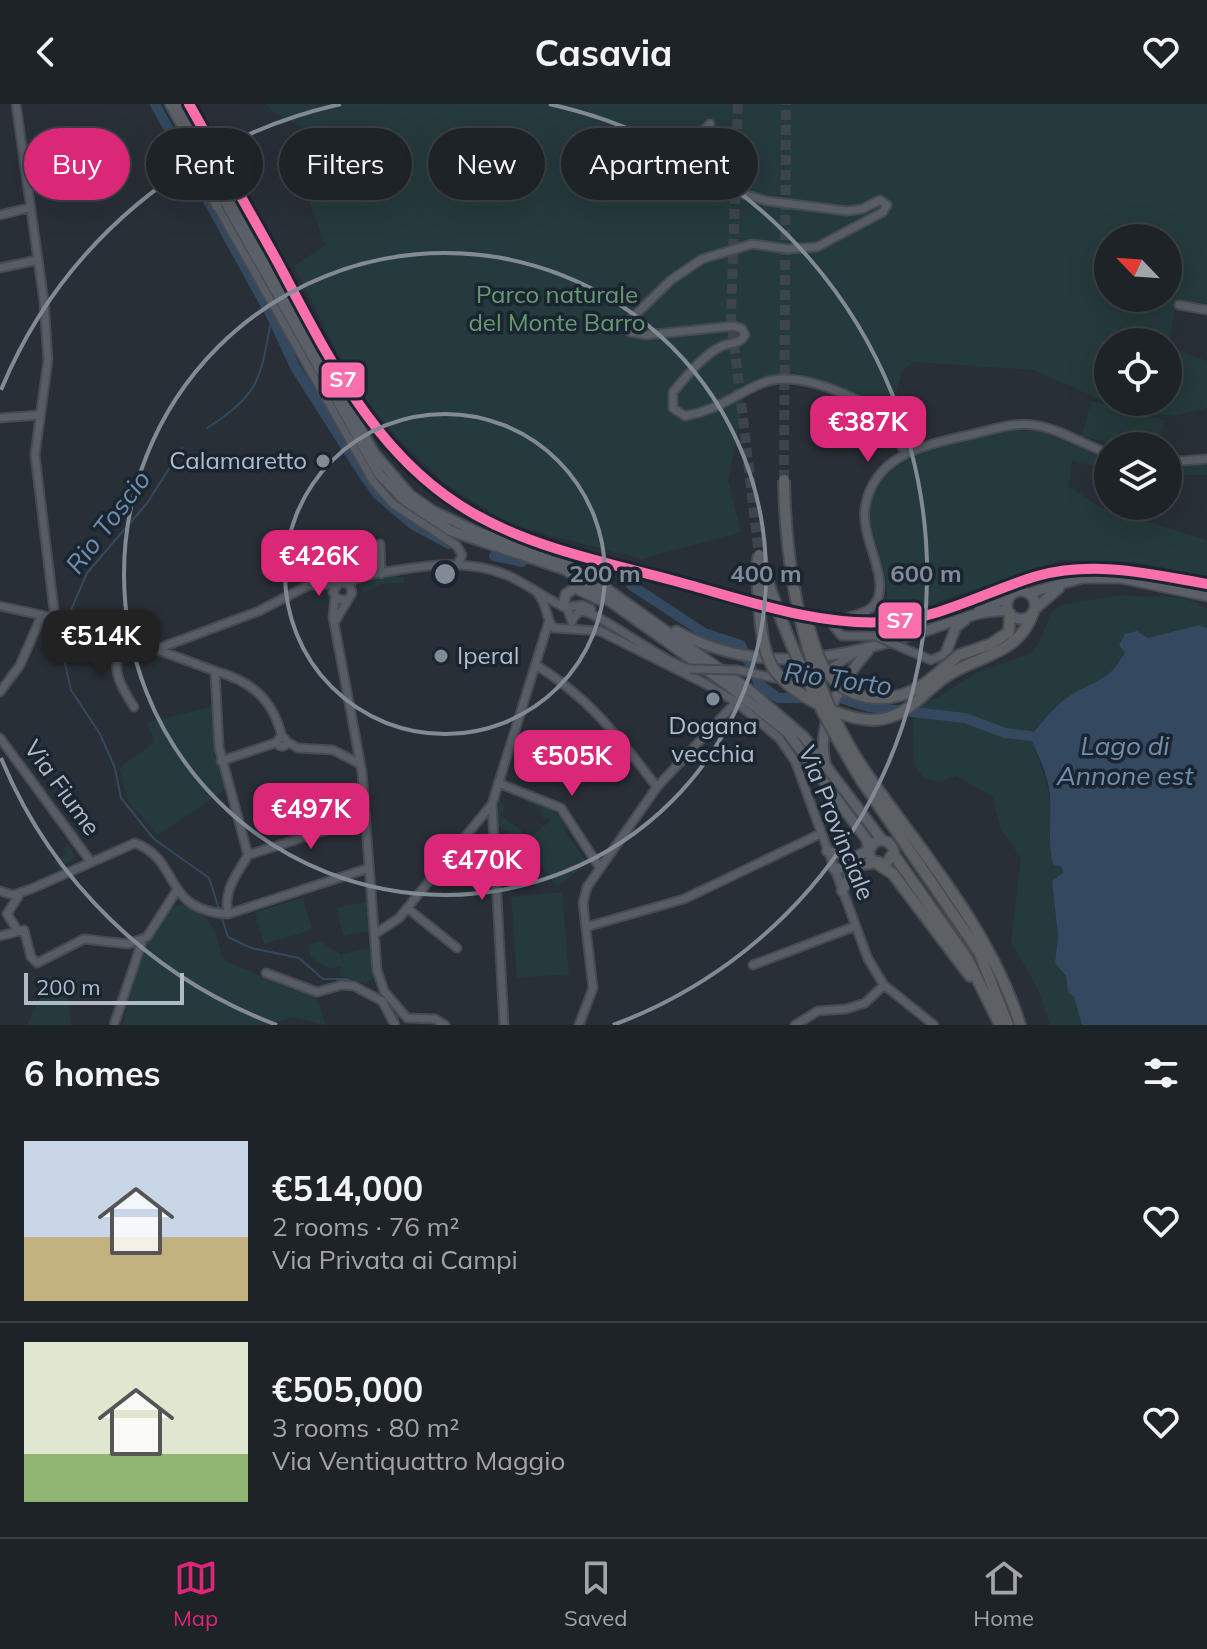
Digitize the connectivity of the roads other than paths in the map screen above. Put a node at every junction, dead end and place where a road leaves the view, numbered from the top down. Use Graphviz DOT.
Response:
graph roads {
  1 [pos="16,104"];
  2 [pos="174,105"];
  3 [pos="710,124"];
  4 [pos="217,206"];
  5 [pos="28,208"];
  6 [pos="0,215"];
  7 [pos="37,260"];
  8 [pos="0,268"];
  9 [pos="1182,306"];
  10 [pos="1207,310"];
  11 [pos="39,415"];
  12 [pos="0,418"];
  13 [pos="1094,448"];
  14 [pos="905,453"];
  15 [pos="1207,459"];
  16 [pos="1182,461"];
  17 [pos="784,480"];
  18 [pos="380,544"];
  19 [pos="787,545"];
  20 [pos="458,564"];
  21 [pos="377,574"];
  22 [pos="1082,578"];
  23 [pos="342,583"];
  24 [pos="313,585"];
  25 [pos="352,593"];
  26 [pos="1029,593"];
  27 [pos="538,594"];
  28 [pos="334,595"];
  29 [pos="1207,596"];
  30 [pos="1009,597"];
  31 [pos="345,600"];
  32 [pos="0,606"];
  33 [pos="562,606"];
  34 [pos="986,611"];
  35 [pos="1034,611"];
  36 [pos="1009,613"];
  37 [pos="42,615"];
  38 [pos="549,617"];
  39 [pos="597,617"];
  40 [pos="55,618"];
  41 [pos="572,620"];
  42 [pos="658,624"];
  43 [pos="335,627"];
  44 [pos="563,629"];
  45 [pos="582,629"];
  46 [pos="659,637"];
  47 [pos="898,639"];
  48 [pos="546,641"];
  49 [pos="121,643"];
  50 [pos="981,647"];
  51 [pos="871,648"];
  52 [pos="157,649"];
  53 [pos="947,650"];
  54 [pos="858,652"];
  55 [pos="536,665"];
  56 [pos="215,671"];
  57 [pos="812,676"];
  58 [pos="849,676"];
  59 [pos="931,683"];
  60 [pos="0,692"];
  61 [pos="736,702"];
  62 [pos="134,707"];
  63 [pos="0,738"];
  64 [pos="282,740"];
  65 [pos="221,761"];
  66 [pos="360,764"];
  67 [pos="826,766"];
  68 [pos="498,783"];
  69 [pos="657,787"];
  70 [pos="492,804"];
  71 [pos="365,818"];
  72 [pos="820,834"];
  73 [pos="882,840"];
  74 [pos="869,850"];
  75 [pos="827,851"];
  76 [pos="248,855"];
  77 [pos="894,855"];
  78 [pos="846,858"];
  79 [pos="91,862"];
  80 [pos="876,864"];
  81 [pos="855,866"];
  82 [pos="369,868"];
  83 [pos="600,868"];
  84 [pos="834,869"];
  85 [pos="177,890"];
  86 [pos="0,891"];
  87 [pos="842,891"];
  88 [pos="21,892"];
  89 [pos="407,908"];
  90 [pos="223,913"];
  91 [pos="856,926"];
  92 [pos="586,927"];
  93 [pos="16,928"];
  94 [pos="375,934"];
  95 [pos="0,936"];
  96 [pos="143,939"];
  97 [pos="457,948"];
  98 [pos="753,965"];
  99 [pos="266,973"];
  100 [pos="884,985"];
  101 [pos="385,998"];
  102 [pos="923,1016"];
  103 [pos="406,1022"];
  104 [pos="114,1025"];
  105 [pos="395,1025"];
  106 [pos="445,1025"];
  107 [pos="504,1025"];
  108 [pos="579,1025"];
  109 [pos="795,1025"];
  110 [pos="920,1025"];
  111 [pos="934,1025"];
  112 [pos="993,1025"];
  113 [pos="1000,1025"];
  114 [pos="1008,1025"];
  115 [pos="1020,1025"];
  1 -- 5 [label="street"];
  2 -- 4 [label="main road"];
  2 -- 42 [label="main road"];
  2 -- 46 [label="main road"];
  3 -- 14 [label="street"];
  4 -- 20 [label="street"];
  5 -- 6 [label="street"];
  5 -- 7 [label="street"];
  7 -- 8 [label="street"];
  7 -- 11 [label="street"];
  9 -- 10 [label="street"];
  11 -- 12 [label="street"];
  11 -- 40 [label="street"];
  13 -- 14 [label="street"];
  14 -- 53 [label="street, bridge"];
  15 -- 16 [label="street"];
  17 -- 19 [label="highway, bridge"];
  18 -- 21 [label="street"];
  19 -- 59 [label="highway, bridge"];
  19 -- 115 [label="highway, bridge"];
  20 -- 21 [label="street"];
  20 -- 27 [label="street"];
  21 -- 23 [label="street"];
  21 -- 25 [label="street"];
  22 -- 26 [label="main road"];
  22 -- 29 [label="main road"];
  22 -- 35 [label="main road"];
  23 -- 24 [label="street"];
  23 -- 25 [label="street"];
  23 -- 28 [label="street"];
  24 -- 28 [label="street"];
  24 -- 52 [label="street"];
  25 -- 31 [label="street"];
  26 -- 30 [label="main road"];
  26 -- 35 [label="main road"];
  27 -- 33 [label="street"];
  27 -- 38 [label="street"];
  28 -- 31 [label="street"];
  28 -- 43 [label="street"];
  30 -- 36 [label="main road"];
  30 -- 47 [label="main road"];
  31 -- 43 [label="street"];
  32 -- 37 [label="street"];
  33 -- 38 [label="street"];
  33 -- 39 [label="street"];
  33 -- 41 [label="street"];
  33 -- 46 [label="main road"];
  34 -- 36 [label="main road"];
  34 -- 47 [label="main road"];
  34 -- 53 [label="main road"];
  35 -- 36 [label="main road"];
  35 -- 59 [label="highway"];
  36 -- 50 [label="highway"];
  37 -- 40 [label="street"];
  37 -- 60 [label="street"];
  38 -- 44 [label="street"];
  38 -- 48 [label="street"];
  39 -- 41 [label="street"];
  39 -- 57 [label="street, bridge"];
  40 -- 49 [label="street"];
  41 -- 44 [label="street"];
  41 -- 45 [label="street, Via Provinciale"];
  42 -- 54 [label="main road"];
  42 -- 67 [label="main road"];
  43 -- 66 [label="street"];
  44 -- 45 [label="street, Via Provinciale"];
  44 -- 48 [label="street"];
  45 -- 61 [label="street, Via Provinciale"];
  46 -- 74 [label="main road"];
  47 -- 51 [label="main road"];
  48 -- 55 [label="street"];
  49 -- 52 [label="street"];
  49 -- 62 [label="street"];
  50 -- 53 [label="highway"];
  50 -- 59 [label="highway"];
  51 -- 54 [label="main road"];
  51 -- 58 [label="main road"];
  52 -- 56 [label="street"];
  54 -- 57 [label="street"];
  55 -- 68 [label="street"];
  55 -- 69 [label="street"];
  56 -- 64 [label="street"];
  56 -- 65 [label="street"];
  57 -- 58 [label="street"];
  58 -- 67 [label="main road, bridge"];
  59 -- 114 [label="highway, bridge"];
  61 -- 69 [label="street"];
  61 -- 72 [label="street, Via Provinciale"];
  63 -- 79 [label="street, Via Fiume"];
  64 -- 65 [label="street"];
  64 -- 66 [label="street"];
  65 -- 76 [label="street"];
  66 -- 71 [label="street"];
  67 -- 73 [label="main road"];
  68 -- 70 [label="street"];
  68 -- 83 [label="street"];
  69 -- 83 [label="street"];
  70 -- 89 [label="street"];
  70 -- 107 [label="street"];
  71 -- 76 [label="street"];
  71 -- 82 [label="street"];
  72 -- 75 [label="street, Via Provinciale"];
  72 -- 92 [label="street"];
  73 -- 74 [label="main road"];
  73 -- 77 [label="main road"];
  74 -- 78 [label="main road"];
  74 -- 80 [label="main road"];
  75 -- 78 [label="main road"];
  75 -- 84 [label="street, Via Provinciale"];
  76 -- 90 [label="street"];
  77 -- 80 [label="main road"];
  77 -- 113 [label="highway"];
  78 -- 84 [label="main road"];
  79 -- 85 [label="street"];
  79 -- 88 [label="street"];
  80 -- 81 [label="main road"];
  80 -- 112 [label="highway"];
  81 -- 84 [label="main road"];
  81 -- 87 [label="main road"];
  82 -- 90 [label="street"];
  82 -- 94 [label="street"];
  83 -- 92 [label="street"];
  84 -- 87 [label="street, Via Provinciale"];
  85 -- 90 [label="street"];
  85 -- 96 [label="street"];
  86 -- 88 [label="street"];
  87 -- 91 [label="street, Via Provinciale"];
  88 -- 93 [label="street"];
  89 -- 94 [label="street"];
  89 -- 97 [label="street"];
  91 -- 98 [label="street"];
  91 -- 100 [label="street, Via Provinciale"];
  92 -- 108 [label="street"];
  94 -- 101 [label="street"];
  95 -- 96 [label="street"];
  96 -- 104 [label="street"];
  99 -- 101 [label="street"];
  100 -- 102 [label="street, Via Provinciale"];
  100 -- 109 [label="street"];
  101 -- 103 [label="street"];
  101 -- 105 [label="street"];
  102 -- 110 [label="street"];
  102 -- 111 [label="street, Via Provinciale"];
  103 -- 106 [label="street"];
}
